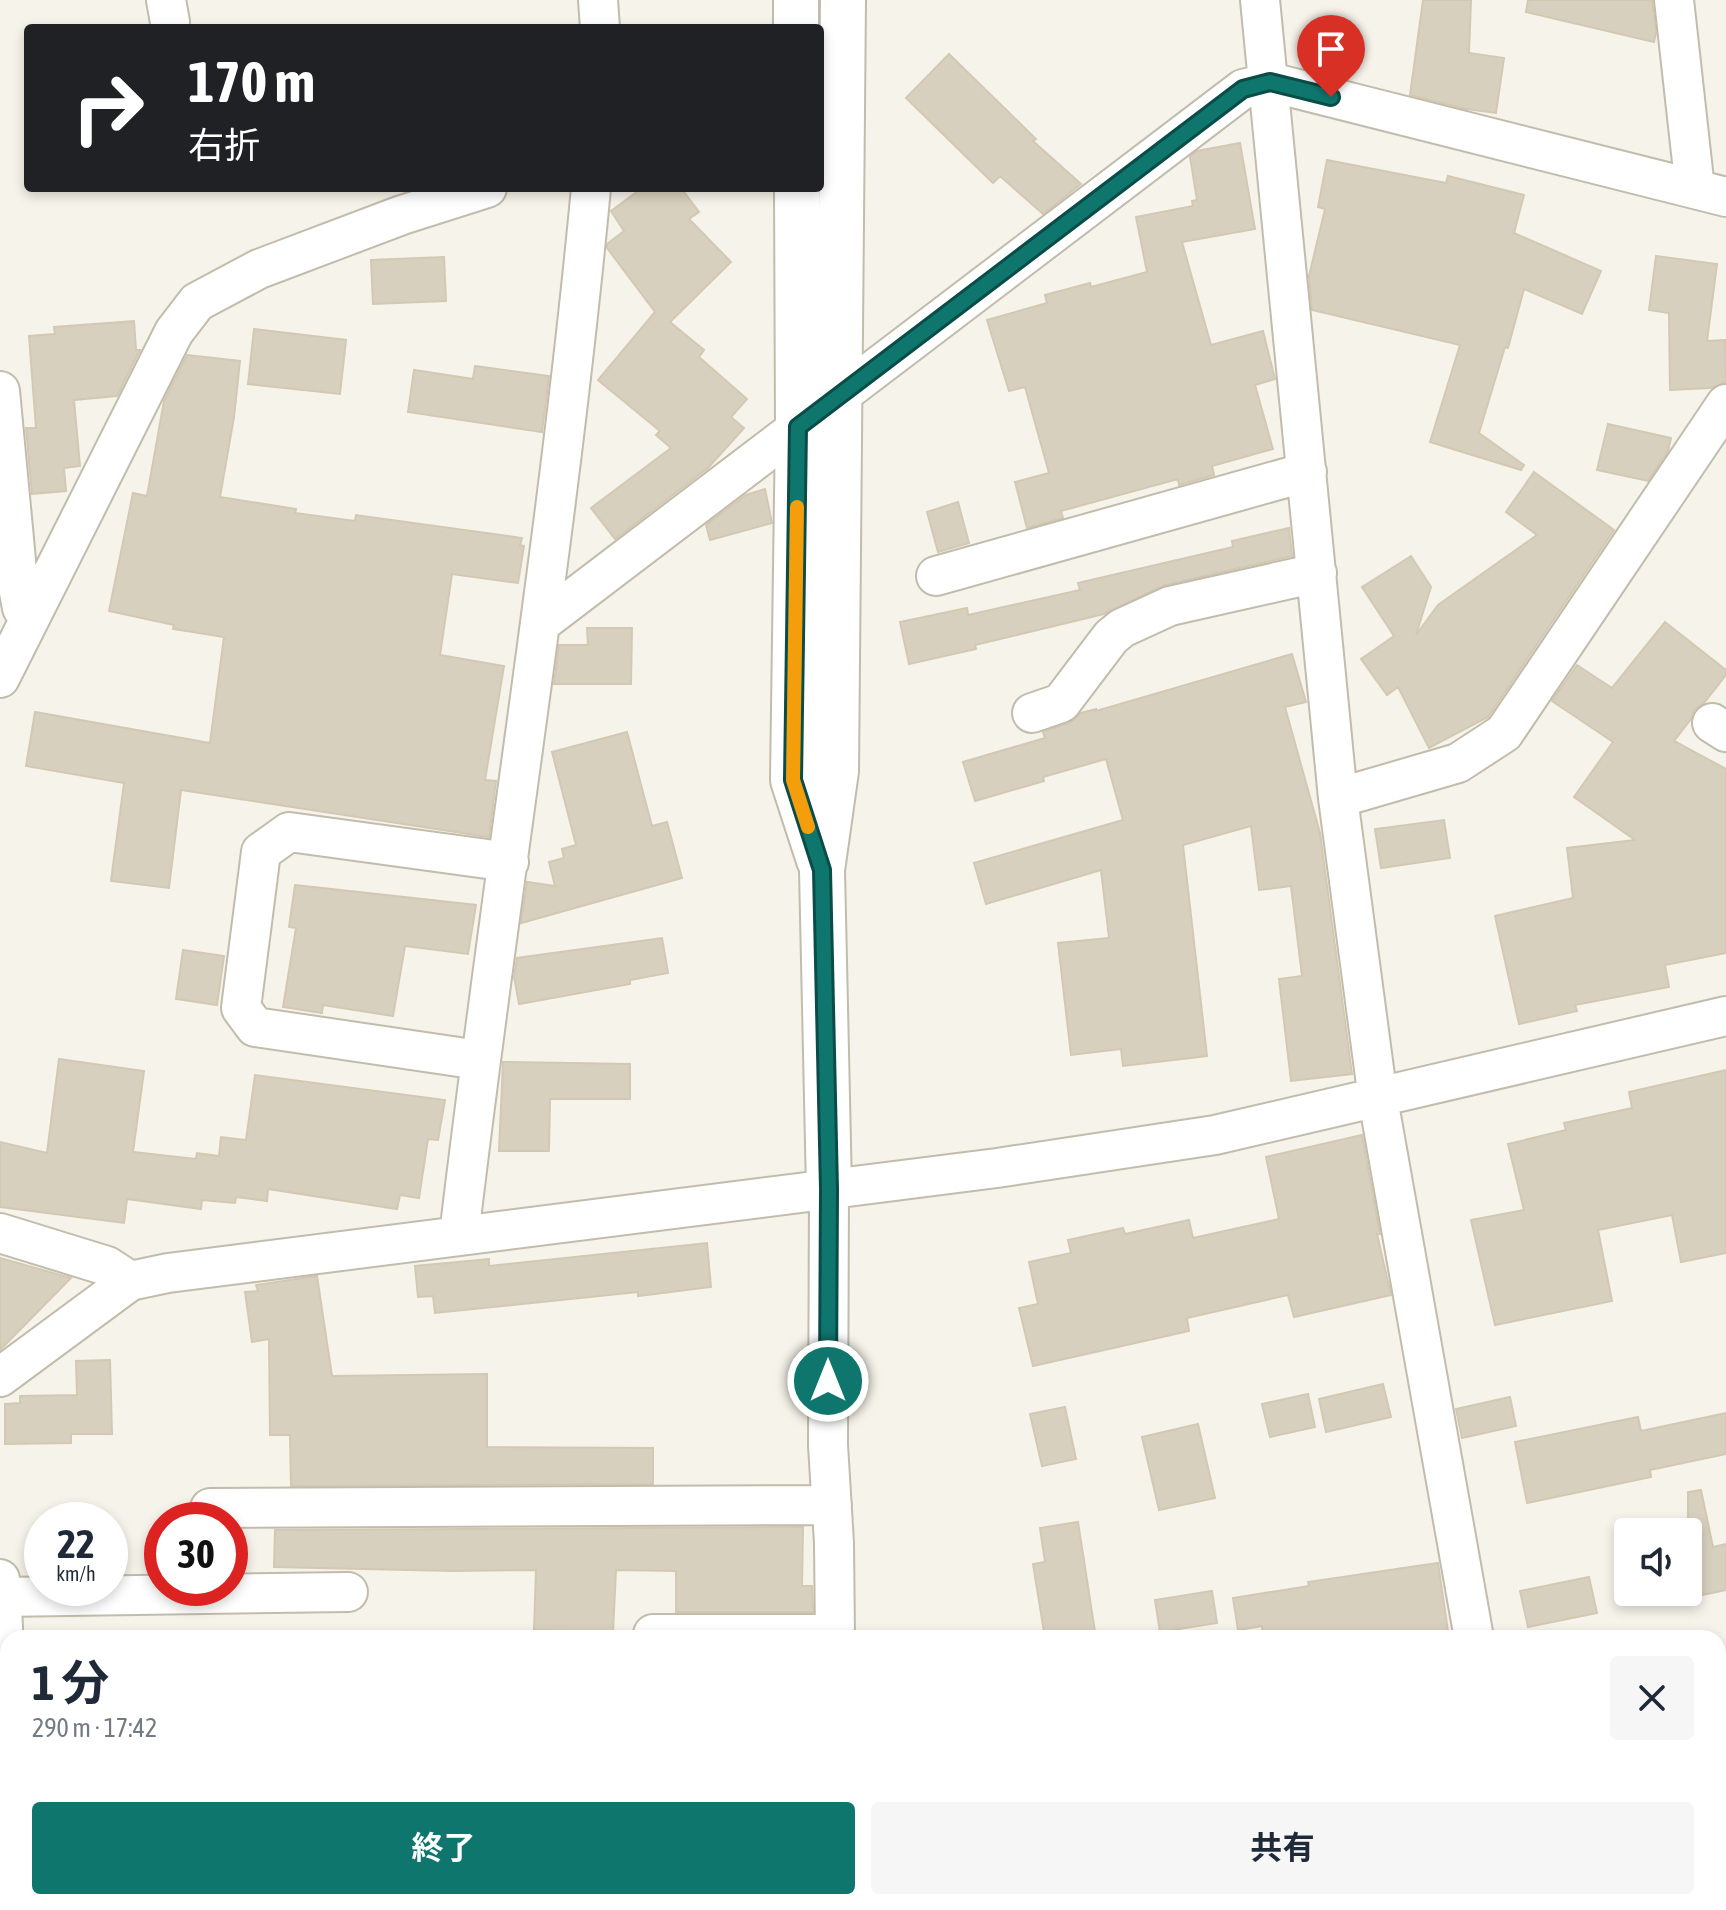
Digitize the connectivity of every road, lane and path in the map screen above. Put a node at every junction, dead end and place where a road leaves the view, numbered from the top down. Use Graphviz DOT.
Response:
graph roads {
  1 [pos="598,0"];
  2 [pos="796,0"];
  3 [pos="843,0"];
  4 [pos="1260,0"];
  5 [pos="1674,0"];
  6 [pos="600,24"];
  7 [pos="796,24"];
  8 [pos="1270,82"];
  9 [pos="474,192"];
  10 [pos="591,192"];
  11 [pos="797,192"];
  12 [pos="1710,193"];
  13 [pos="0,391"];
  14 [pos="841,394"];
  15 [pos="1726,404"];
  16 [pos="798,427"];
  17 [pos="1307,472"];
  18 [pos="1317,573"];
  19 [pos="936,576"];
  20 [pos="541,623"];
  21 [pos="16,632"];
  22 [pos="0,678"];
  23 [pos="1032,713"];
  24 [pos="1338,798"];
  25 [pos="509,862"];
  26 [pos="822,870"];
  27 [pos="1726,1016"];
  28 [pos="479,1060"];
  29 [pos="1378,1099"];
  30 [pos="829,1189"];
  31 [pos="0,1233"];
  32 [pos="459,1236"];
  33 [pos="130,1281"];
  34 [pos="0,1377"];
  35 [pos="832,1505"];
  36 [pos="248,1508"];
  37 [pos="1,1588"];
  38 [pos="348,1592"];
  39 [pos="4,1630"];
  40 [pos="835,1630"];
  41 [pos="1473,1630"];
  42 [pos="0,1819"];
  43 [pos="0,1825"];
  1 -- 6 [label="street"];
  2 -- 7 [label="street"];
  3 -- 14 [label="street"];
  4 -- 8 [label="street"];
  5 -- 12 [label="street"];
  8 -- 12 [label="street"];
  8 -- 14 [label="street"];
  8 -- 17 [label="street"];
  9 -- 21 [label="street"];
  10 -- 20 [label="street"];
  11 -- 16 [label="street"];
  13 -- 21 [label="street"];
  14 -- 16 [label="street"];
  14 -- 26 [label="street"];
  15 -- 24 [label="street"];
  16 -- 20 [label="street"];
  16 -- 26 [label="street"];
  17 -- 18 [label="street"];
  17 -- 19 [label="street"];
  18 -- 23 [label="street"];
  18 -- 24 [label="street"];
  20 -- 25 [label="street"];
  21 -- 22 [label="street"];
  24 -- 29 [label="street"];
  25 -- 28 [label="street"];
  25 -- 28 [label="street"];
  26 -- 30 [label="street"];
  27 -- 29 [label="street"];
  28 -- 32 [label="street"];
  29 -- 30 [label="street"];
  29 -- 41 [label="street"];
  30 -- 32 [label="street"];
  30 -- 35 [label="street"];
  31 -- 33 [label="street"];
  32 -- 33 [label="street"];
  33 -- 34 [label="street"];
  35 -- 36 [label="street"];
  35 -- 40 [label="street"];
  37 -- 38 [label="street"];
  37 -- 39 [label="street"];
  42 -- 43 [label="street"];
}
